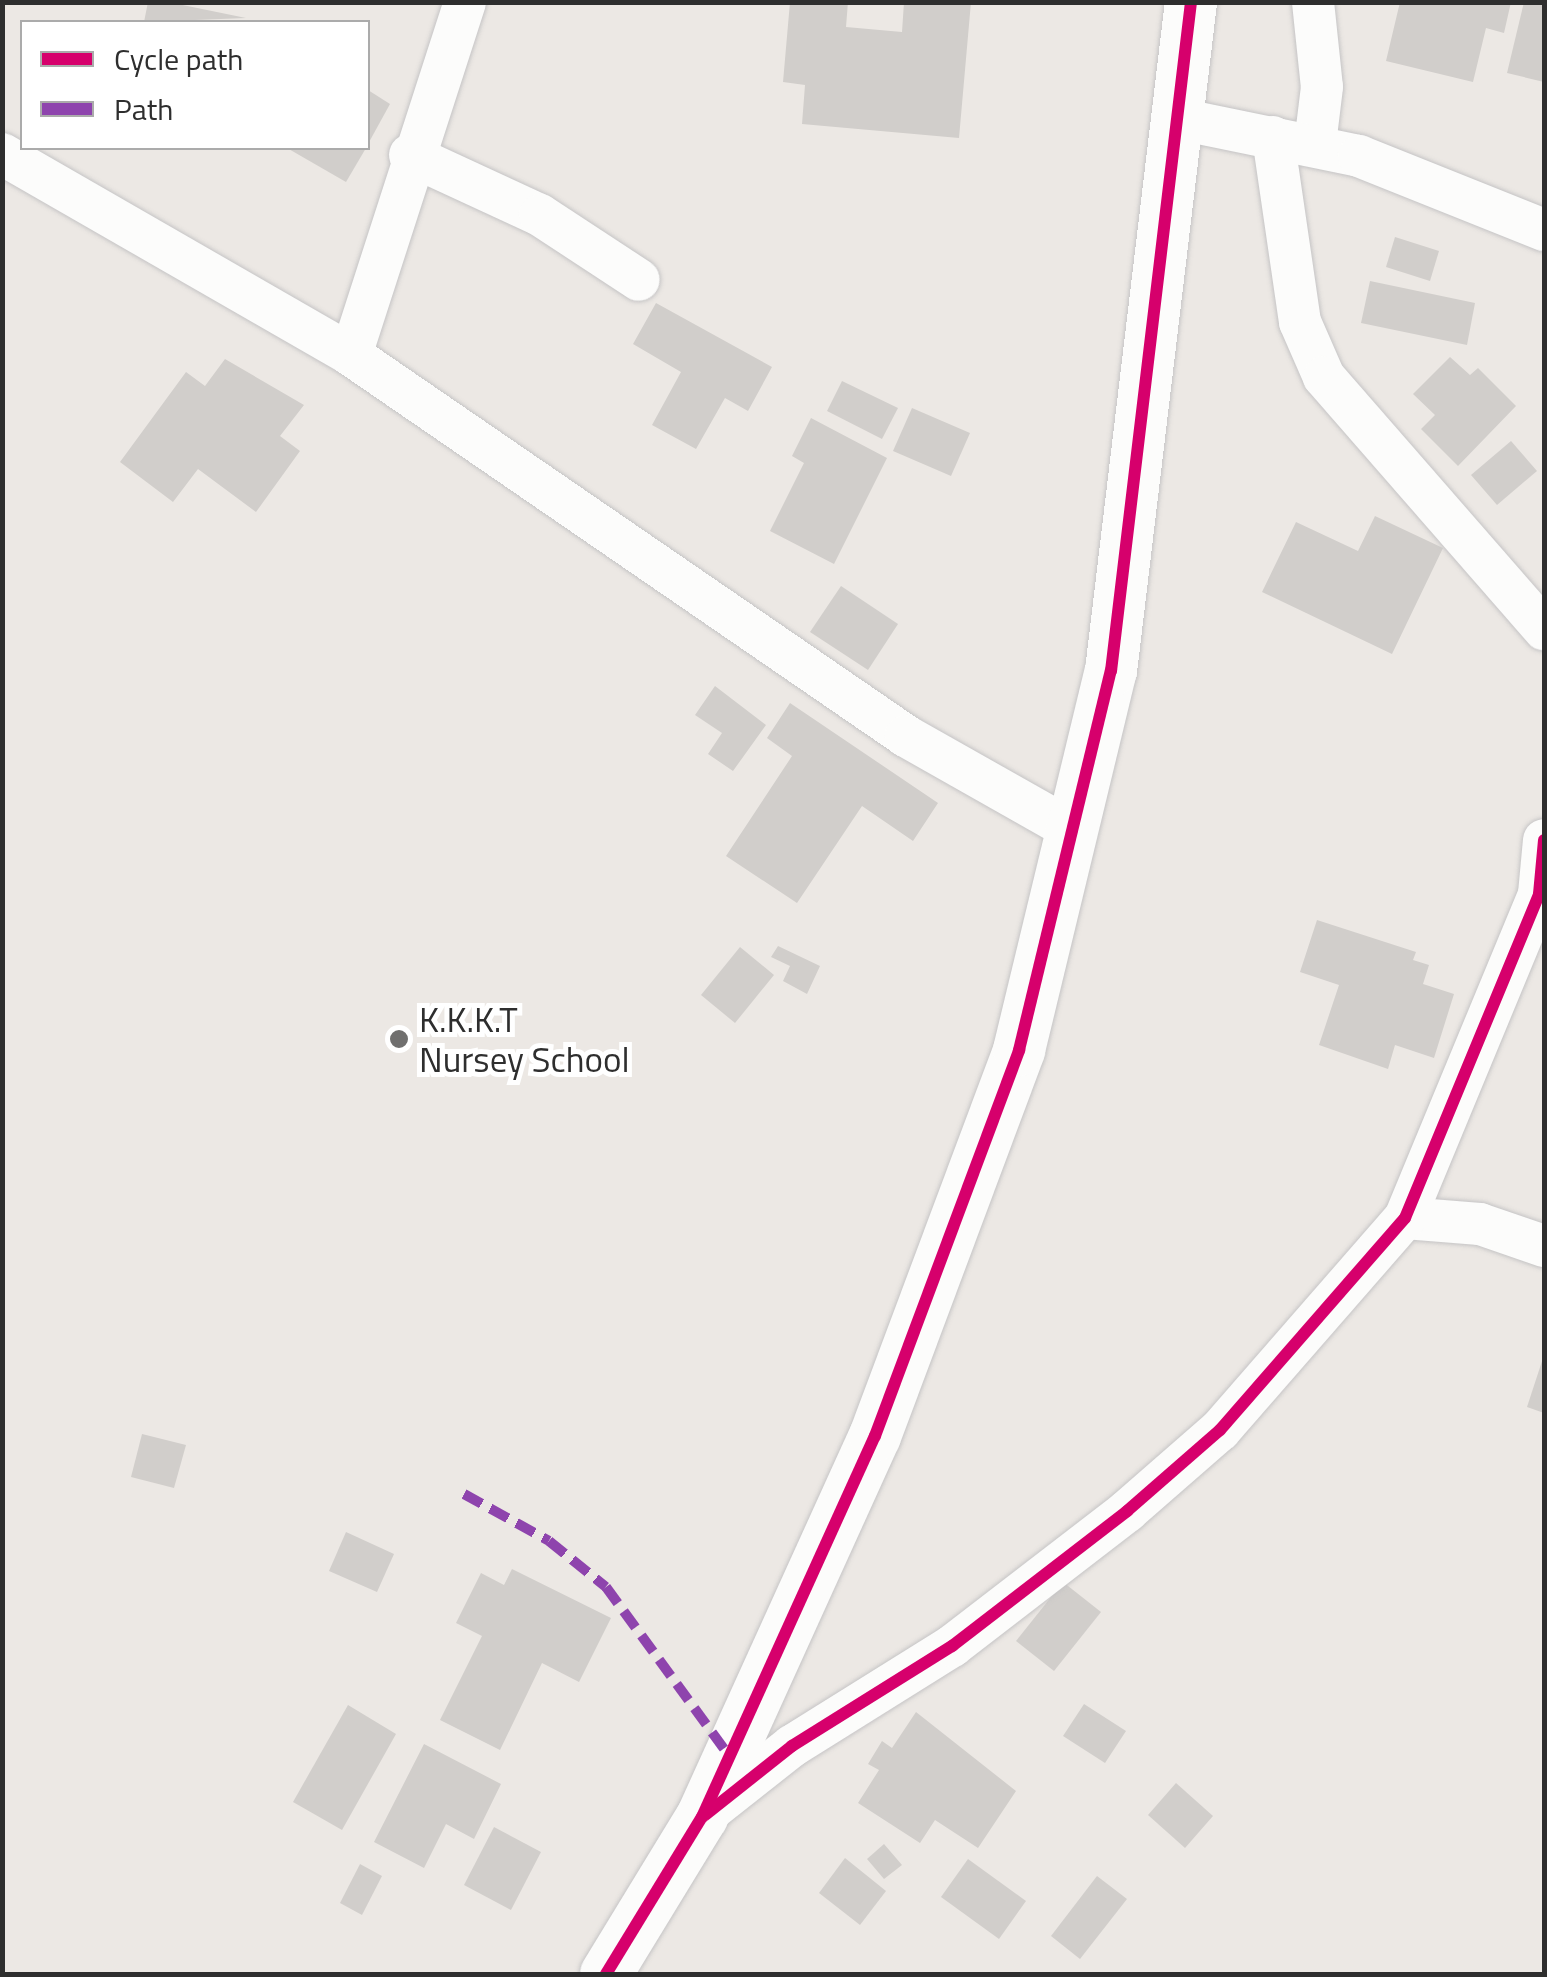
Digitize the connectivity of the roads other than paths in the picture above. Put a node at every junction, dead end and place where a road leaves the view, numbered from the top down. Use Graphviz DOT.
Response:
graph roads {
  1 [pos="464,2"];
  2 [pos="1191,2"];
  3 [pos="1313,2"];
  4 [pos="1180,119"];
  5 [pos="1273,137"];
  6 [pos="1316,144"];
  7 [pos="2,154"];
  8 [pos="410,155"];
  9 [pos="1544,230"];
  10 [pos="639,280"];
  11 [pos="351,355"];
  12 [pos="1544,629"];
  13 [pos="1074,831"];
  14 [pos="1544,840"];
  15 [pos="1404,1218"];
  16 [pos="1544,1246"];
  17 [pos="702,1817"];
  18 [pos="606,1974"];
  1 -- 8 [label="street"];
  2 -- 4 [label="street"];
  3 -- 6 [label="street"];
  4 -- 5 [label="street"];
  4 -- 13 [label="street"];
  5 -- 6 [label="street"];
  5 -- 12 [label="street"];
  6 -- 9 [label="street"];
  7 -- 11 [label="street"];
  8 -- 10 [label="street"];
  8 -- 11 [label="street"];
  11 -- 13 [label="street"];
  13 -- 17 [label="street"];
  14 -- 15 [label="street"];
  15 -- 16 [label="street"];
  15 -- 17 [label="street"];
  17 -- 18 [label="street"];
}
